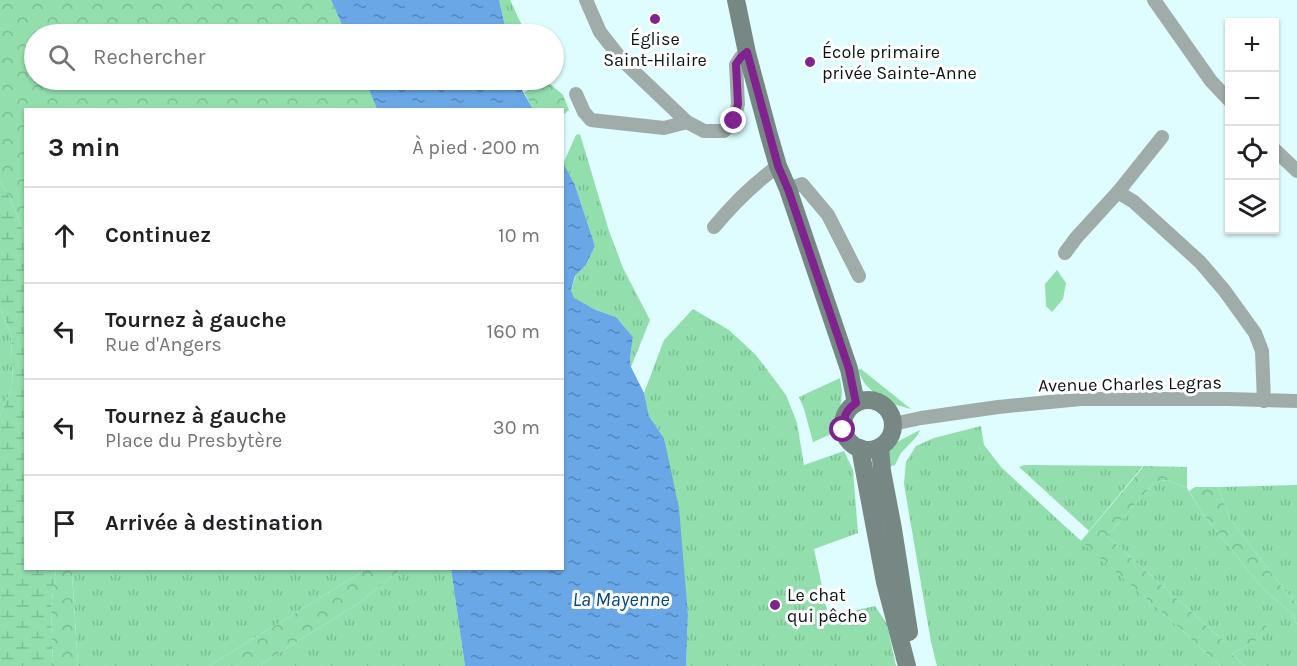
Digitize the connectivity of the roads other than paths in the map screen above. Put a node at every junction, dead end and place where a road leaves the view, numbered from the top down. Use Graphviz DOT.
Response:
graph roads {
  1 [pos="586,0"];
  2 [pos="736,0"];
  3 [pos="1154,0"];
  4 [pos="747,52"];
  5 [pos="576,94"];
  6 [pos="1225,96"];
  7 [pos="687,122"];
  8 [pos="1162,137"];
  9 [pos="1279,153"];
  10 [pos="778,166"];
  11 [pos="1297,171"];
  12 [pos="788,189"];
  13 [pos="1118,192"];
  14 [pos="714,227"];
  15 [pos="1065,253"];
  16 [pos="859,276"];
  17 [pos="1264,401"];
  18 [pos="1297,401"];
  19 [pos="856,403"];
  20 [pos="893,424"];
  21 [pos="880,447"];
  22 [pos="860,448"];
  23 [pos="907,666"];
  24 [pos="914,666"];
  1 -- 7 [label="street"];
  2 -- 4 [label="main road"];
  3 -- 6 [label="street"];
  4 -- 7 [label="street"];
  4 -- 10 [label="main road"];
  5 -- 7 [label="street"];
  8 -- 13 [label="street"];
  9 -- 11 [label="street"];
  10 -- 12 [label="main road"];
  10 -- 14 [label="street"];
  12 -- 16 [label="street"];
  12 -- 19 [label="main road"];
  13 -- 15 [label="street"];
  13 -- 17 [label="street"];
  17 -- 18 [label="street, Avenue Charles Legras"];
  17 -- 20 [label="street, Avenue Charles Legras"];
  19 -- 20 [label="main road"];
  19 -- 22 [label="main road"];
  20 -- 21 [label="main road"];
  21 -- 22 [label="main road"];
  21 -- 24 [label="main road"];
  22 -- 23 [label="main road"];
}
